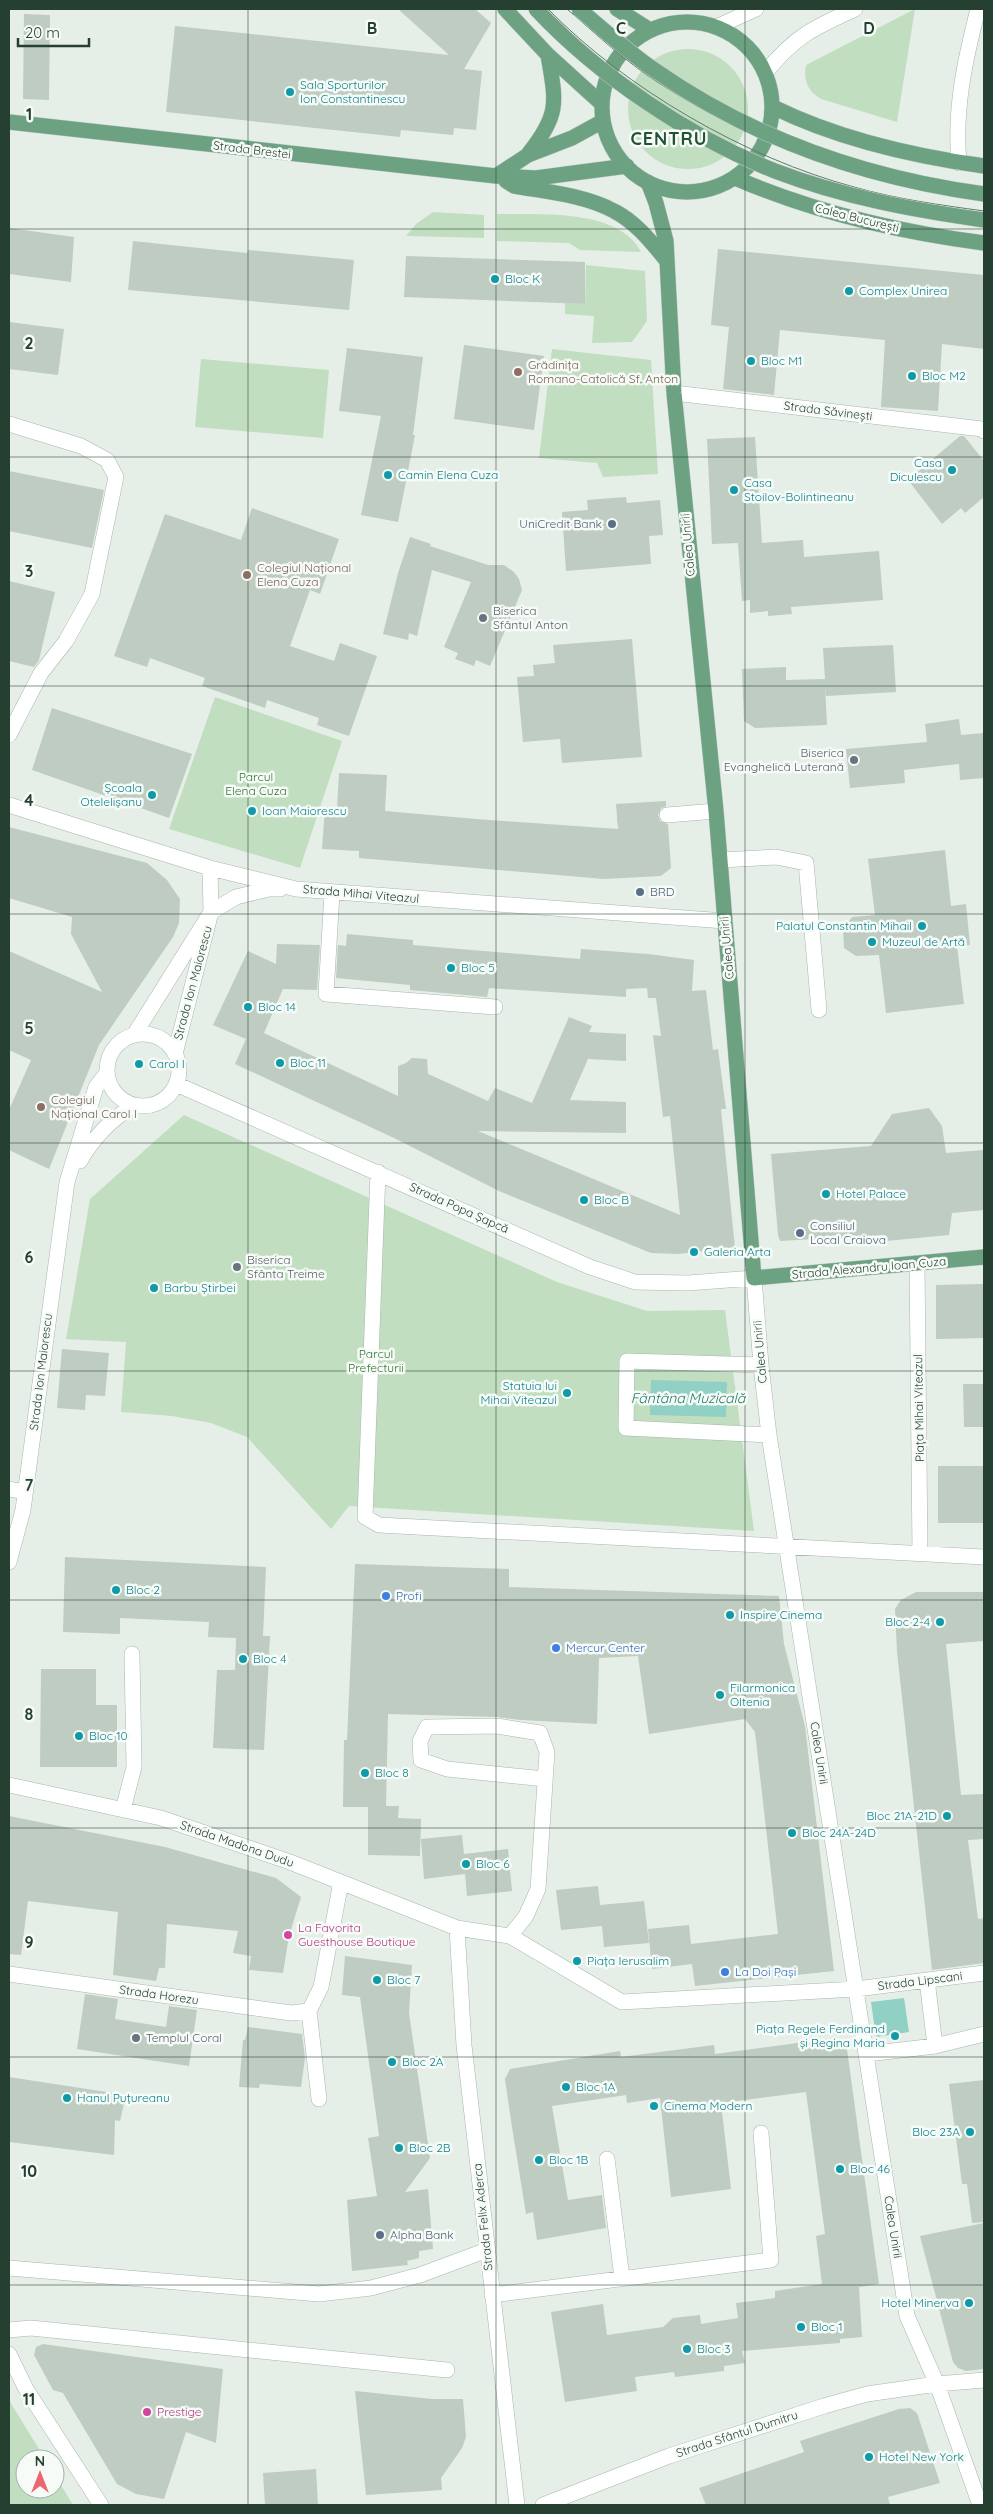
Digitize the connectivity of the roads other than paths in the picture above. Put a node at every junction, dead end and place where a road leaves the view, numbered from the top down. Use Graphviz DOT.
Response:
graph roads {
  1 [pos="505,9"];
  2 [pos="536,9"];
  3 [pos="579,9"];
  4 [pos="616,9"];
  5 [pos="756,9"];
  6 [pos="854,9"];
  7 [pos="978,9"];
  8 [pos="716,27"];
  9 [pos="650,30"];
  10 [pos="548,55"];
  11 [pos="765,73"];
  12 [pos="602,104"];
  13 [pos="772,106"];
  14 [pos="603,121"];
  15 [pos="9,122"];
  16 [pos="528,155"];
  17 [pos="959,162"];
  18 [pos="627,166"];
  19 [pos="984,166"];
  20 [pos="496,176"];
  21 [pos="735,178"];
  22 [pos="648,182"];
  23 [pos="984,194"];
  24 [pos="984,220"];
  25 [pos="984,243"];
  26 [pos="667,261"];
  27 [pos="674,393"];
  28 [pos="9,424"];
  29 [pos="984,430"];
  30 [pos="9,735"];
  31 [pos="9,805"];
  32 [pos="716,811"];
  33 [pos="667,814"];
  34 [pos="720,860"];
  35 [pos="210,868"];
  36 [pos="296,889"];
  37 [pos="332,893"];
  38 [pos="211,912"];
  39 [pos="725,921"];
  40 [pos="495,1007"];
  41 [pos="819,1010"];
  42 [pos="134,1035"];
  43 [pos="175,1054"];
  44 [pos="106,1073"];
  45 [pos="176,1084"];
  46 [pos="134,1105"];
  47 [pos="378,1172"];
  48 [pos="68,1182"];
  49 [pos="984,1257"];
  50 [pos="917,1263"];
  51 [pos="754,1278"];
  52 [pos="761,1365"];
  53 [pos="769,1435"];
  54 [pos="9,1489"];
  55 [pos="25,1492"];
  56 [pos="787,1548"];
  57 [pos="920,1553"];
  58 [pos="984,1557"];
  59 [pos="9,1562"];
  60 [pos="132,1654"];
  61 [pos="546,1779"];
  62 [pos="9,1785"];
  63 [pos="123,1810"];
  64 [pos="341,1882"];
  65 [pos="456,1928"];
  66 [pos="510,1936"];
  67 [pos="984,1973"];
  68 [pos="9,1974"];
  69 [pos="927,1980"];
  70 [pos="856,1989"];
  71 [pos="309,2011"];
  72 [pos="984,2034"];
  73 [pos="935,2046"];
  74 [pos="867,2054"];
  75 [pos="319,2099"];
  76 [pos="761,2133"];
  77 [pos="607,2160"];
  78 [pos="487,2250"];
  79 [pos="9,2268"];
  80 [pos="622,2278"];
  81 [pos="492,2295"];
  82 [pos="9,2330"];
  83 [pos="9,2354"];
  84 [pos="447,2370"];
  85 [pos="984,2380"];
  86 [pos="937,2384"];
  87 [pos="981,2502"];
  88 [pos="101,2505"];
  89 [pos="517,2505"];
  90 [pos="543,2505"];
  1 -- 10 [label="main road"];
  2 -- 24 [label="main road, bridge"];
  3 -- 23 [label="main road, bridge"];
  4 -- 9 [label="main road"];
  5 -- 8 [label="street"];
  6 -- 11 [label="street"];
  7 -- 17 [label="street"];
  8 -- 9 [label="main road"];
  8 -- 11 [label="main road"];
  9 -- 12 [label="main road"];
  10 -- 12 [label="main road"];
  10 -- 16 [label="main road"];
  11 -- 13 [label="main road"];
  12 -- 14 [label="main road"];
  13 -- 17 [label="main road"];
  13 -- 21 [label="main road"];
  14 -- 16 [label="main road"];
  14 -- 18 [label="main road"];
  15 -- 20 [label="main road, Strada Brestei"];
  16 -- 20 [label="main road"];
  17 -- 19 [label="main road"];
  18 -- 20 [label="main road, Strada Brestei"];
  18 -- 22 [label="main road"];
  20 -- 26 [label="main road"];
  21 -- 22 [label="main road"];
  21 -- 25 [label="main road, Calea București"];
  22 -- 26 [label="main road, Calea Unirii"];
  26 -- 27 [label="main road, Calea Unirii"];
  27 -- 29 [label="street, Strada Săvinești"];
  27 -- 32 [label="main road, Calea Unirii"];
  28 -- 30 [label="street"];
  31 -- 35 [label="street, Strada Mihai Viteazul"];
  32 -- 33 [label="street"];
  32 -- 34 [label="main road, Calea Unirii"];
  34 -- 39 [label="main road, Calea Unirii"];
  34 -- 41 [label="street"];
  35 -- 36 [label="street, Strada Mihai Viteazul"];
  35 -- 38 [label="street, Strada Ion Maiorescu"];
  36 -- 37 [label="street, Strada Mihai Viteazul"];
  36 -- 38 [label="street"];
  37 -- 39 [label="street, Strada Mihai Viteazul"];
  37 -- 40 [label="street"];
  38 -- 42 [label="street, Strada Ion Maiorescu"];
  38 -- 43 [label="street, Strada Ion Maiorescu"];
  39 -- 51 [label="main road, Calea Unirii"];
  42 -- 43 [label="street"];
  42 -- 44 [label="street"];
  43 -- 45 [label="street"];
  44 -- 46 [label="street"];
  44 -- 48 [label="street, Strada Ion Maiorescu"];
  45 -- 46 [label="street"];
  45 -- 47 [label="street, Strada Popa Șapcă"];
  46 -- 48 [label="street, Strada Ion Maiorescu"];
  47 -- 51 [label="street, Strada Popa Șapcă"];
  47 -- 56 [label="street"];
  48 -- 55 [label="street, Strada Ion Maiorescu"];
  49 -- 50 [label="main road, Strada Alexandru Ioan Cuza"];
  50 -- 51 [label="main road, Strada Alexandru Ioan Cuza"];
  50 -- 57 [label="street, Piața Mihai Viteazul"];
  51 -- 52 [label="street, Calea Unirii"];
  52 -- 53 [label="street, Calea Unirii"];
  52 -- 53 [label="street"];
  53 -- 56 [label="street, Calea Unirii"];
  54 -- 55 [label="street"];
  55 -- 59 [label="street, Strada Ion Maiorescu"];
  56 -- 57 [label="street"];
  56 -- 70 [label="street, Calea Unirii"];
  57 -- 58 [label="street"];
  60 -- 63 [label="street"];
  61 -- 61 [label="street"];
  61 -- 66 [label="street"];
  62 -- 63 [label="street, Strada Madona Dudu"];
  63 -- 64 [label="street, Strada Madona Dudu"];
  64 -- 65 [label="street, Strada Madona Dudu"];
  64 -- 71 [label="street"];
  65 -- 66 [label="street, Strada Madona Dudu"];
  65 -- 78 [label="street, Strada Felix Aderca"];
  66 -- 70 [label="street, Strada Lipscani"];
  67 -- 69 [label="street, Strada Lipscani"];
  68 -- 71 [label="street, Strada Horezu"];
  69 -- 70 [label="street, Strada Lipscani"];
  69 -- 73 [label="street"];
  70 -- 74 [label="street, Calea Unirii"];
  71 -- 75 [label="street"];
  72 -- 73 [label="street"];
  73 -- 74 [label="street"];
  74 -- 86 [label="street, Calea Unirii"];
  76 -- 80 [label="street"];
  77 -- 80 [label="street"];
  78 -- 79 [label="street"];
  78 -- 81 [label="street, Strada Felix Aderca"];
  80 -- 81 [label="street"];
  81 -- 89 [label="street, Strada Felix Aderca"];
  82 -- 84 [label="street"];
  83 -- 88 [label="street"];
  85 -- 86 [label="street, Strada Sfântul Dumitru"];
  86 -- 87 [label="street, Calea Unirii"];
  86 -- 90 [label="street, Strada Sfântul Dumitru"];
}
